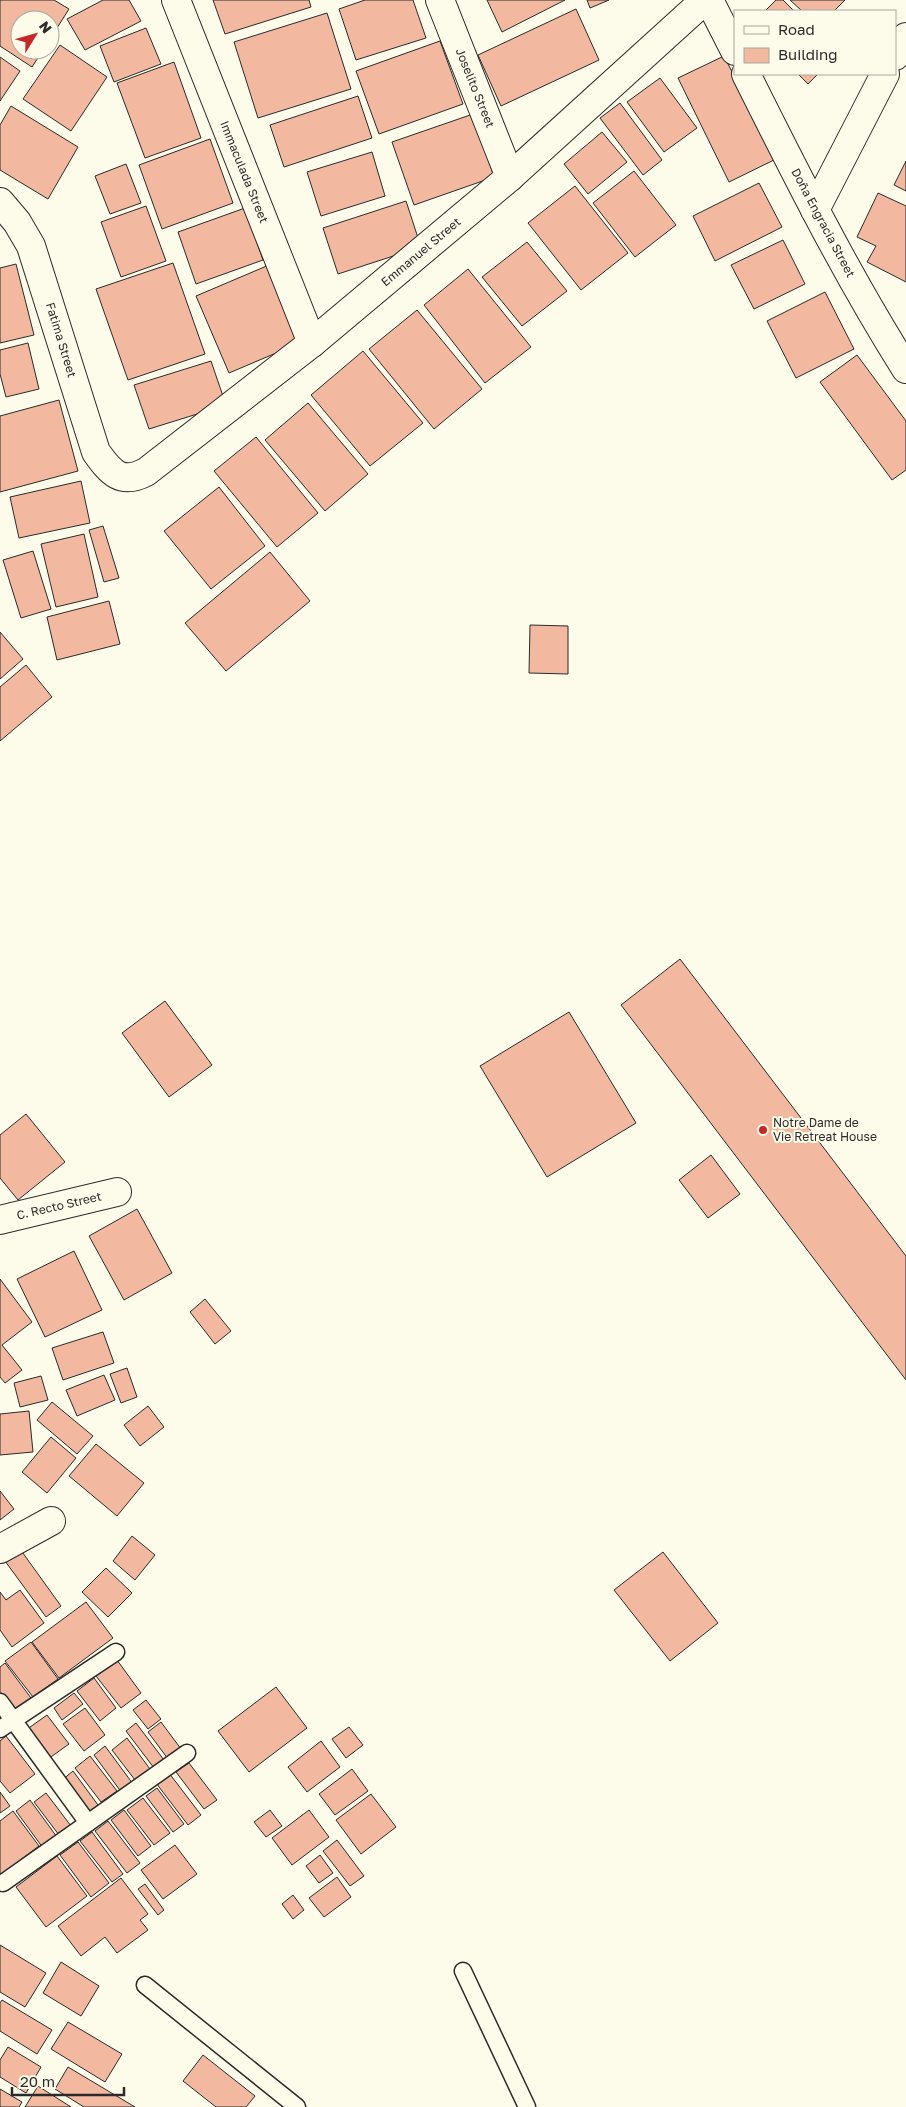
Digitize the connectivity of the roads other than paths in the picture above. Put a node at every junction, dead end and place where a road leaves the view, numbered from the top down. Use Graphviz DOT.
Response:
graph roads {
  1 [pos="176,0"];
  2 [pos="440,0"];
  3 [pos="705,0"];
  4 [pos="709,0"];
  5 [pos="906,37"];
  6 [pos="734,49"];
  7 [pos="896,54"];
  8 [pos="747,75"];
  9 [pos="884,75"];
  10 [pos="510,177"];
  11 [pos="0,202"];
  12 [pos="815,210"];
  13 [pos="312,343"];
  14 [pos="906,368"];
  15 [pos="120,477"];
  16 [pos="117,1192"];
  17 [pos="0,1220"];
  18 [pos="51,1521"];
  19 [pos="0,1548"];
  20 [pos="116,1652"];
  21 [pos="0,1702"];
  22 [pos="7,1724"];
  23 [pos="188,1752"];
  24 [pos="88,1823"];
  25 [pos="3,1884"];
  26 [pos="463,1971"];
  27 [pos="145,1985"];
  28 [pos="296,2107"];
  29 [pos="527,2107"];
  1 -- 13 [label="street, Immaculada Street"];
  2 -- 10 [label="street, Joselito Street"];
  3 -- 10 [label="street, Emmanuel Street"];
  4 -- 6 [label="street"];
  5 -- 7 [label="street"];
  8 -- 12 [label="street, Doña Engracia Street"];
  9 -- 12 [label="street"];
  10 -- 13 [label="street, Emmanuel Street"];
  11 -- 15 [label="street, Fatima Street"];
  12 -- 14 [label="street, Doña Engracia Street"];
  13 -- 15 [label="street, Emmanuel Street"];
  16 -- 17 [label="street, C. Recto Street"];
  18 -- 19 [label="street"];
  20 -- 22 [label="lane"];
  21 -- 22 [label="lane"];
  22 -- 24 [label="lane"];
  23 -- 24 [label="lane"];
  24 -- 25 [label="lane"];
  26 -- 29 [label="lane"];
  27 -- 28 [label="lane"];
}
